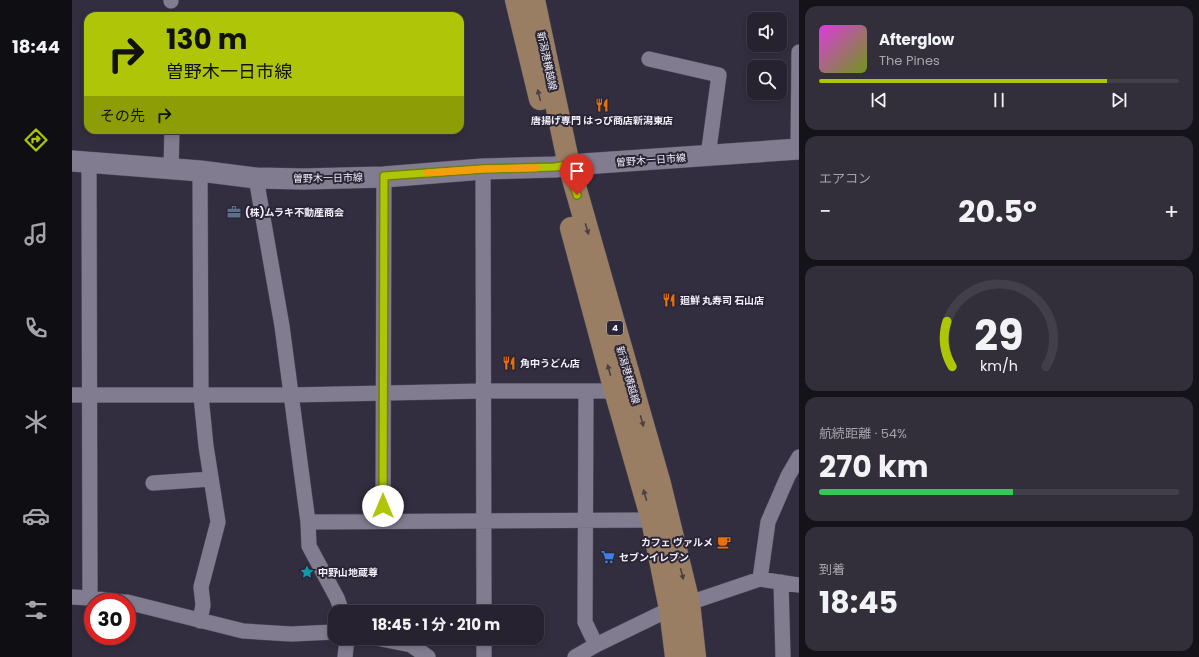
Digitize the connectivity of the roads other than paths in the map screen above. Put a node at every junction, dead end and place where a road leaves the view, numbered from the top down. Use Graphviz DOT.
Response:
graph roads {
  1 [pos="516,0"];
  2 [pos="534,0"];
  3 [pos="799,52"];
  4 [pos="649,59"];
  5 [pos="172,134"];
  6 [pos="798,149"];
  7 [pos="708,156"];
  8 [pos="81,162"];
  9 [pos="562,166"];
  10 [pos="171,169"];
  11 [pos="483,169"];
  12 [pos="200,171"];
  13 [pos="384,176"];
  14 [pos="256,178"];
  15 [pos="483,391"];
  16 [pos="586,391"];
  17 [pos="615,391"];
  18 [pos="382,394"];
  19 [pos="72,395"];
  20 [pos="89,395"];
  21 [pos="291,395"];
  22 [pos="201,396"];
  23 [pos="799,457"];
  24 [pos="211,479"];
  25 [pos="153,483"];
  26 [pos="483,520"];
  27 [pos="652,520"];
  28 [pos="586,521"];
  29 [pos="308,522"];
  30 [pos="383,522"];
  31 [pos="760,579"];
  32 [pos="781,582"];
  33 [pos="799,585"];
  34 [pos="90,593"];
  35 [pos="72,597"];
  36 [pos="84,598"];
  37 [pos="136,604"];
  38 [pos="340,605"];
  39 [pos="484,605"];
  40 [pos="679,606"];
  41 [pos="200,621"];
  42 [pos="328,632"];
  43 [pos="346,645"];
  44 [pos="407,645"];
  45 [pos="484,645"];
  46 [pos="596,645"];
  47 [pos="345,657"];
  48 [pos="428,657"];
  49 [pos="484,657"];
  50 [pos="575,657"];
  51 [pos="676,657"];
  52 [pos="694,657"];
  53 [pos="783,657"];
  9 -- 1 [label="main road, 新潟港横越線 / 4, one-way"];
  2 -- 9 [label="main road, 新潟港横越線 / 4"];
  3 -- 6 [label="street"];
  4 -- 7 [label="street"];
  5 -- 10 [label="street"];
  6 -- 7 [label="main road, 曽野木一日市線"];
  7 -- 9 [label="main road, 曽野木一日市線"];
  8 -- 10 [label="main road, 曽野木一日市線"];
  8 -- 20 [label="street"];
  9 -- 11 [label="main road, 曽野木一日市線"];
  17 -- 9 [label="main road, 新潟港横越線 / 4, one-way"];
  9 -- 40 [label="main road, 新潟港横越線 / 4, one-way"];
  10 -- 12 [label="main road, 曽野木一日市線"];
  11 -- 13 [label="main road, 曽野木一日市線"];
  11 -- 15 [label="street"];
  12 -- 14 [label="main road, 曽野木一日市線"];
  12 -- 22 [label="street"];
  13 -- 14 [label="main road, 曽野木一日市線"];
  13 -- 18 [label="street"];
  14 -- 21 [label="street"];
  15 -- 16 [label="street"];
  15 -- 18 [label="street"];
  15 -- 26 [label="street"];
  16 -- 17 [label="street"];
  16 -- 28 [label="street"];
  27 -- 17 [label="main road, 新潟港横越線 / 4, one-way"];
  18 -- 21 [label="street"];
  18 -- 30 [label="street"];
  19 -- 20 [label="street"];
  20 -- 22 [label="street"];
  20 -- 34 [label="street"];
  21 -- 22 [label="street"];
  21 -- 29 [label="street"];
  22 -- 24 [label="street"];
  23 -- 31 [label="street"];
  24 -- 25 [label="street"];
  24 -- 41 [label="street"];
  26 -- 28 [label="street"];
  26 -- 30 [label="street"];
  26 -- 39 [label="street"];
  27 -- 28 [label="street"];
  27 -- 40 [label="main road, 新潟港横越線 / 4"];
  28 -- 46 [label="street"];
  29 -- 30 [label="street"];
  29 -- 38 [label="street"];
  31 -- 32 [label="street"];
  31 -- 40 [label="street"];
  32 -- 33 [label="street"];
  32 -- 53 [label="street"];
  35 -- 36 [label="street"];
  37 -- 41 [label="street"];
  40 -- 46 [label="street"];
  40 -- 51 [label="main road, 新潟港横越線 / 4"];
  40 -- 52 [label="main road, 新潟港横越線 / 4"];
  41 -- 42 [label="street"];
  43 -- 47 [label="street"];
  44 -- 48 [label="street"];
  45 -- 49 [label="street"];
  46 -- 50 [label="street"];
}
